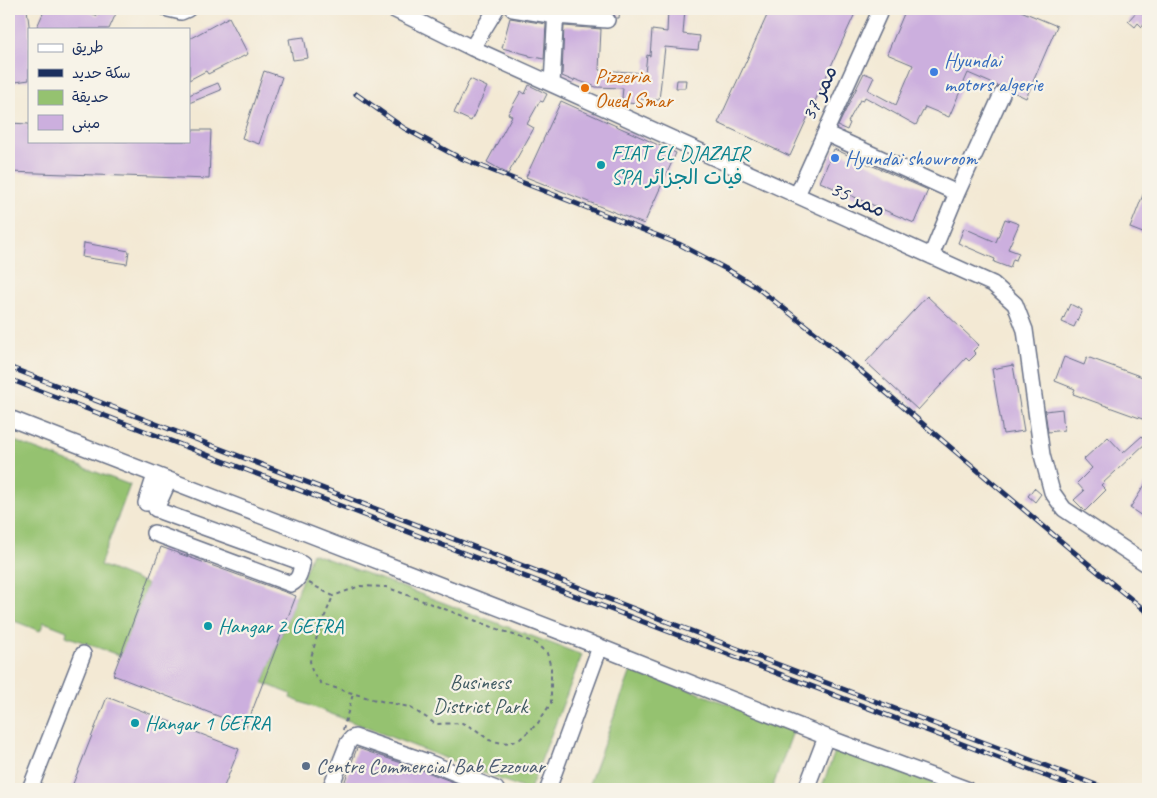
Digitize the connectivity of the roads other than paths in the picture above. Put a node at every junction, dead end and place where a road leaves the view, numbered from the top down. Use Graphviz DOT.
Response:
graph roads {
  1 [pos="168,9"];
  2 [pos="188,9"];
  3 [pos="393,9"];
  4 [pos="496,9"];
  5 [pos="513,9"];
  6 [pos="881,9"];
  7 [pos="556,13"];
  8 [pos="607,20"];
  9 [pos="472,48"];
  10 [pos="552,84"];
  11 [pos="1002,94"];
  12 [pos="825,133"];
  13 [pos="957,193"];
  14 [pos="797,195"];
  15 [pos="931,256"];
  16 [pos="9,418"];
  17 [pos="162,477"];
  18 [pos="154,534"];
  19 [pos="1148,565"];
  20 [pos="600,647"];
  21 [pos="83,654"];
  22 [pos="826,737"];
  23 [pos="30,789"];
  24 [pos="330,789"];
  25 [pos="496,789"];
  26 [pos="548,789"];
  27 [pos="806,789"];
  28 [pos="966,789"];
  1 -- 2 [label="street"];
  3 -- 9 [label="street, ممر 35"];
  4 -- 9 [label="street"];
  5 -- 7 [label="street"];
  6 -- 12 [label="street, ممر 37"];
  7 -- 8 [label="street"];
  7 -- 10 [label="street"];
  9 -- 10 [label="street, ممر 35"];
  10 -- 14 [label="street, ممر 35"];
  11 -- 13 [label="street"];
  12 -- 13 [label="street"];
  12 -- 14 [label="street, ممر 37"];
  13 -- 15 [label="street"];
  14 -- 15 [label="street, ممر 35"];
  15 -- 19 [label="street, ممر 35"];
  16 -- 17 [label="street"];
  17 -- 18 [label="street"];
  17 -- 20 [label="street"];
  20 -- 22 [label="street"];
  20 -- 26 [label="street"];
  21 -- 23 [label="street"];
  22 -- 27 [label="street"];
  22 -- 28 [label="street"];
  24 -- 25 [label="street"];
}
